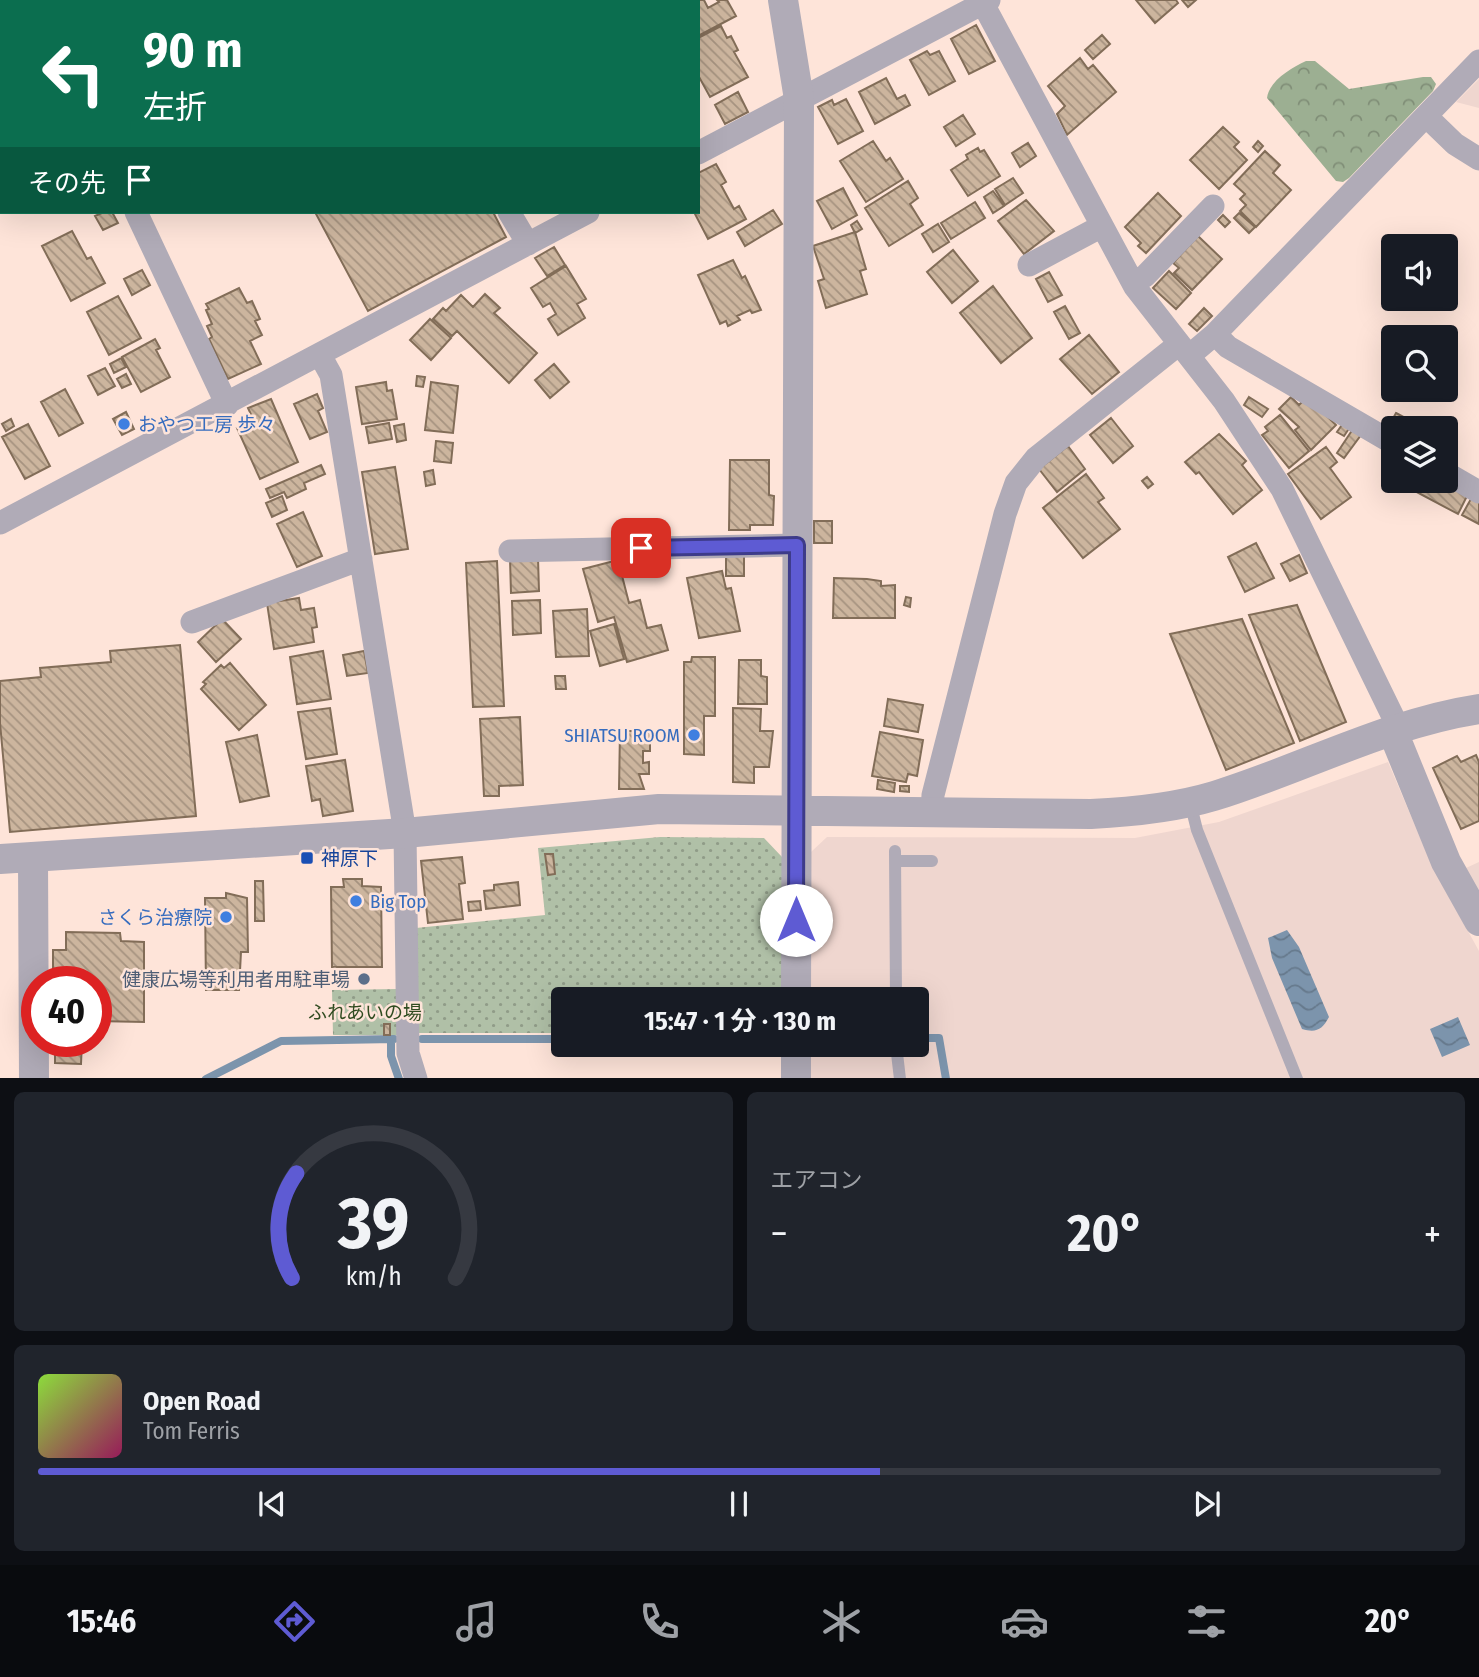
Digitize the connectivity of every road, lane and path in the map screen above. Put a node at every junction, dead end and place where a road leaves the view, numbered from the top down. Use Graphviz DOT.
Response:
graph roads {
  1 [pos="783,0"];
  2 [pos="984,1"];
  3 [pos="1479,61"];
  4 [pos="799,99"];
  5 [pos="1426,116"];
  6 [pos="700,152"];
  7 [pos="1479,159"];
  8 [pos="1213,206"];
  9 [pos="137,214"];
  10 [pos="510,214"];
  11 [pos="584,214"];
  12 [pos="1102,226"];
  13 [pos="528,244"];
  14 [pos="1029,265"];
  15 [pos="1133,283"];
  16 [pos="1215,334"];
  17 [pos="1184,350"];
  18 [pos="320,355"];
  19 [pos="228,405"];
  20 [pos="1381,436"];
  21 [pos="1458,480"];
  22 [pos="1479,492"];
  23 [pos="0,523"];
  24 [pos="797,545"];
  25 [pos="510,551"];
  26 [pos="360,559"];
  27 [pos="192,622"];
  28 [pos="1479,709"];
  29 [pos="1396,730"];
  30 [pos="1190,802"];
  31 [pos="796,810"];
  32 [pos="932,812"];
  33 [pos="405,833"];
  34 [pos="33,857"];
  35 [pos="0,859"];
  36 [pos="932,861"];
  37 [pos="1479,921"];
  38 [pos="796,987"];
  39 [pos="896,987"];
  40 [pos="796,1057"];
  41 [pos="897,1057"];
  42 [pos="34,1078"];
  43 [pos="416,1078"];
  44 [pos="796,1078"];
  45 [pos="900,1078"];
  46 [pos="1297,1078"];
  1 -- 4 [label="street"];
  2 -- 4 [label="street"];
  2 -- 12 [label="street"];
  3 -- 5 [label="street"];
  4 -- 6 [label="street"];
  4 -- 24 [label="street"];
  5 -- 7 [label="street"];
  5 -- 16 [label="street"];
  8 -- 15 [label="street"];
  9 -- 19 [label="street"];
  10 -- 13 [label="street"];
  11 -- 13 [label="street"];
  12 -- 14 [label="street"];
  12 -- 15 [label="street"];
  13 -- 18 [label="street"];
  15 -- 17 [label="street"];
  16 -- 17 [label="street"];
  16 -- 20 [label="street"];
  17 -- 29 [label="street"];
  17 -- 32 [label="street"];
  18 -- 19 [label="street"];
  18 -- 26 [label="street"];
  19 -- 23 [label="street"];
  21 -- 22 [label="street"];
  24 -- 25 [label="street"];
  24 -- 31 [label="street"];
  26 -- 27 [label="street"];
  26 -- 33 [label="street"];
  28 -- 29 [label="street"];
  29 -- 30 [label="street"];
  29 -- 37 [label="street"];
  30 -- 32 [label="street"];
  30 -- 46 [label="lane"];
  31 -- 32 [label="street"];
  31 -- 33 [label="street"];
  31 -- 38 [label="street"];
  33 -- 34 [label="street"];
  33 -- 43 [label="street"];
  34 -- 35 [label="street"];
  34 -- 42 [label="street"];
  36 -- 39 [label="lane"];
  40 -- 44 [label="street"];
  41 -- 45 [label="lane"];
}
